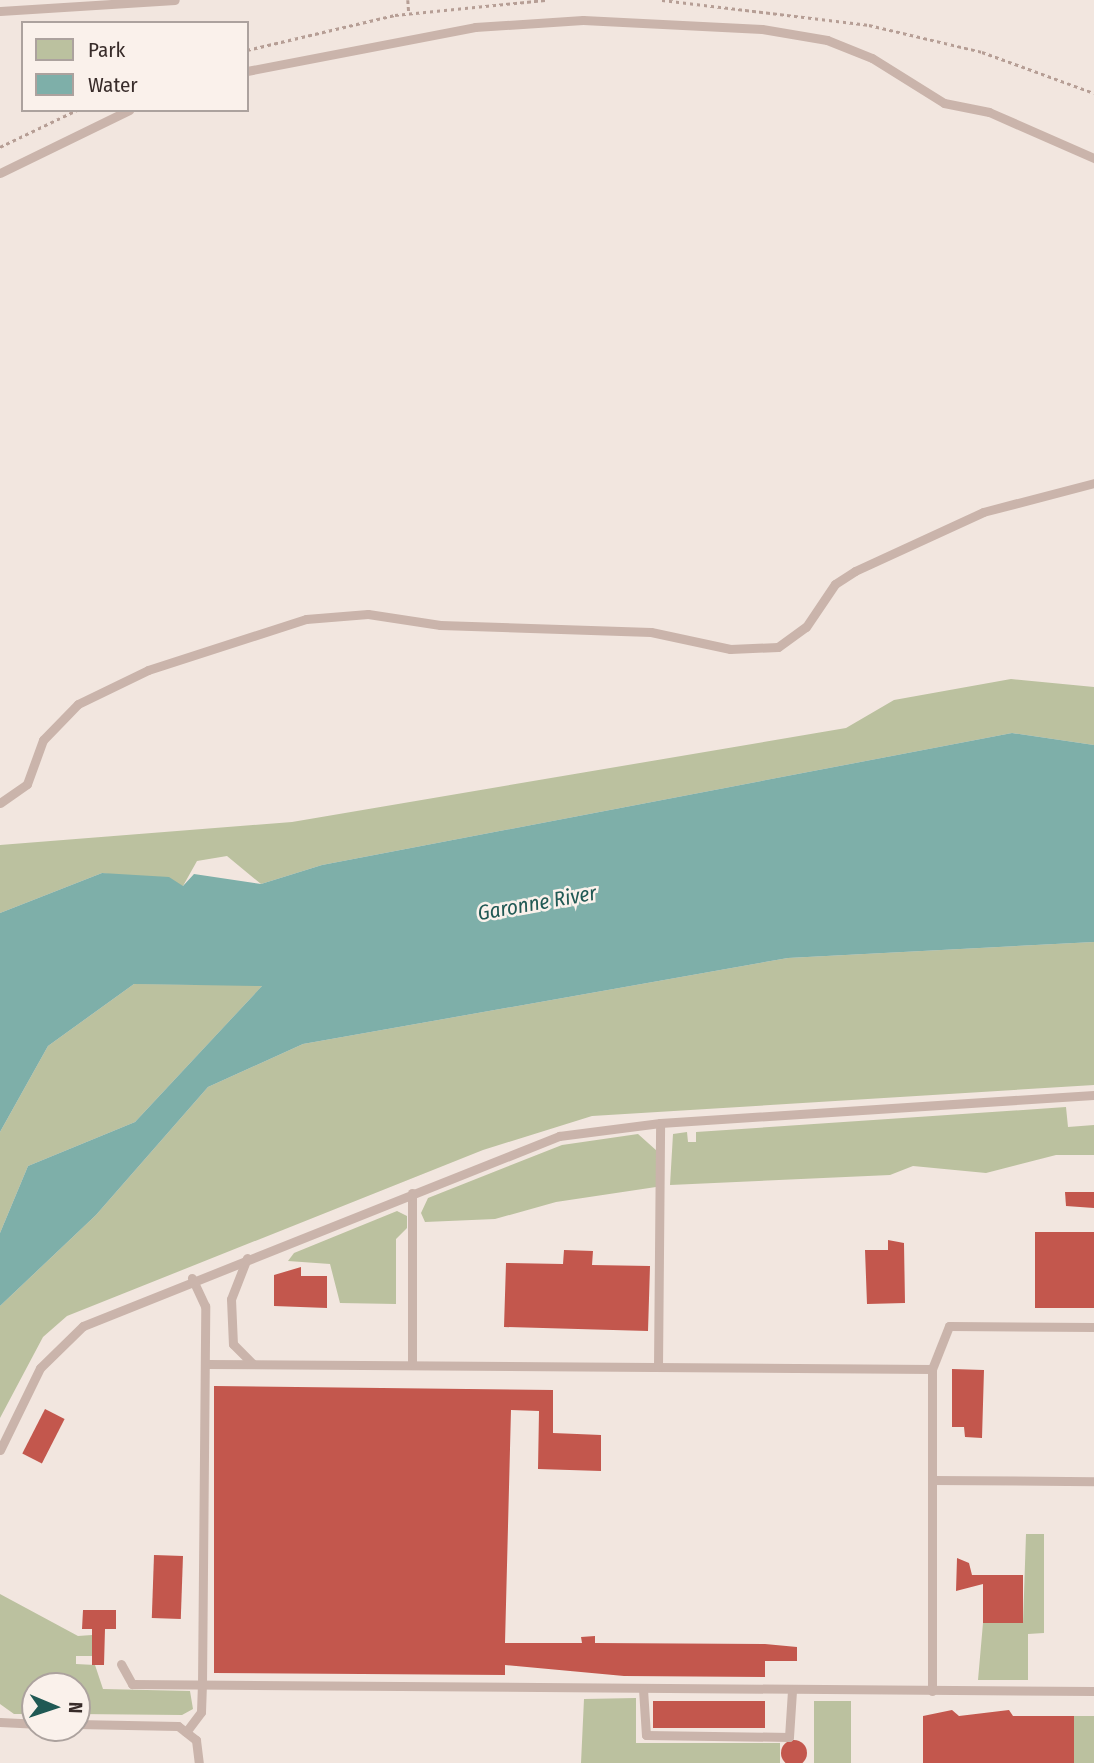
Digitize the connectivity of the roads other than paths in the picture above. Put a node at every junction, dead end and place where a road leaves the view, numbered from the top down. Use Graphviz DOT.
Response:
graph roads {
  1 [pos="175,0"];
  2 [pos="0,11"];
  3 [pos="248,71"];
  4 [pos="125,112"];
  5 [pos="1094,158"];
  6 [pos="0,173"];
  7 [pos="1094,484"];
  8 [pos="0,803"];
  9 [pos="1094,1095"];
  10 [pos="660,1123"];
  11 [pos="412,1194"];
  12 [pos="247,1258"];
  13 [pos="192,1278"];
  14 [pos="1094,1327"];
  15 [pos="205,1364"];
  16 [pos="253,1364"];
  17 [pos="412,1365"];
  18 [pos="659,1367"];
  19 [pos="932,1369"];
  20 [pos="0,1450"];
  21 [pos="932,1480"];
  22 [pos="1094,1482"];
  23 [pos="121,1664"];
  24 [pos="202,1685"];
  25 [pos="643,1689"];
  26 [pos="792,1690"];
  27 [pos="932,1691"];
  28 [pos="1094,1691"];
  29 [pos="0,1723"];
  30 [pos="21,1724"];
  31 [pos="91,1724"];
  32 [pos="186,1732"];
  33 [pos="199,1763"];
  1 -- 2 [label="lane"];
  3 -- 5 [label="lane"];
  4 -- 6 [label="lane"];
  7 -- 8 [label="lane"];
  9 -- 10 [label="lane"];
  10 -- 11 [label="lane"];
  10 -- 18 [label="lane"];
  11 -- 12 [label="lane"];
  11 -- 17 [label="lane"];
  12 -- 13 [label="lane"];
  12 -- 16 [label="lane"];
  13 -- 15 [label="lane"];
  13 -- 20 [label="lane"];
  14 -- 19 [label="lane"];
  15 -- 16 [label="lane"];
  15 -- 24 [label="lane"];
  16 -- 17 [label="lane"];
  17 -- 18 [label="lane"];
  18 -- 19 [label="lane"];
  19 -- 21 [label="lane"];
  21 -- 22 [label="lane"];
  21 -- 27 [label="lane"];
  23 -- 24 [label="lane"];
  24 -- 25 [label="lane"];
  24 -- 32 [label="lane"];
  25 -- 26 [label="lane"];
  25 -- 26 [label="lane"];
  26 -- 27 [label="lane"];
  27 -- 28 [label="lane"];
  29 -- 30 [label="lane"];
  31 -- 32 [label="lane"];
  32 -- 33 [label="lane"];
}
